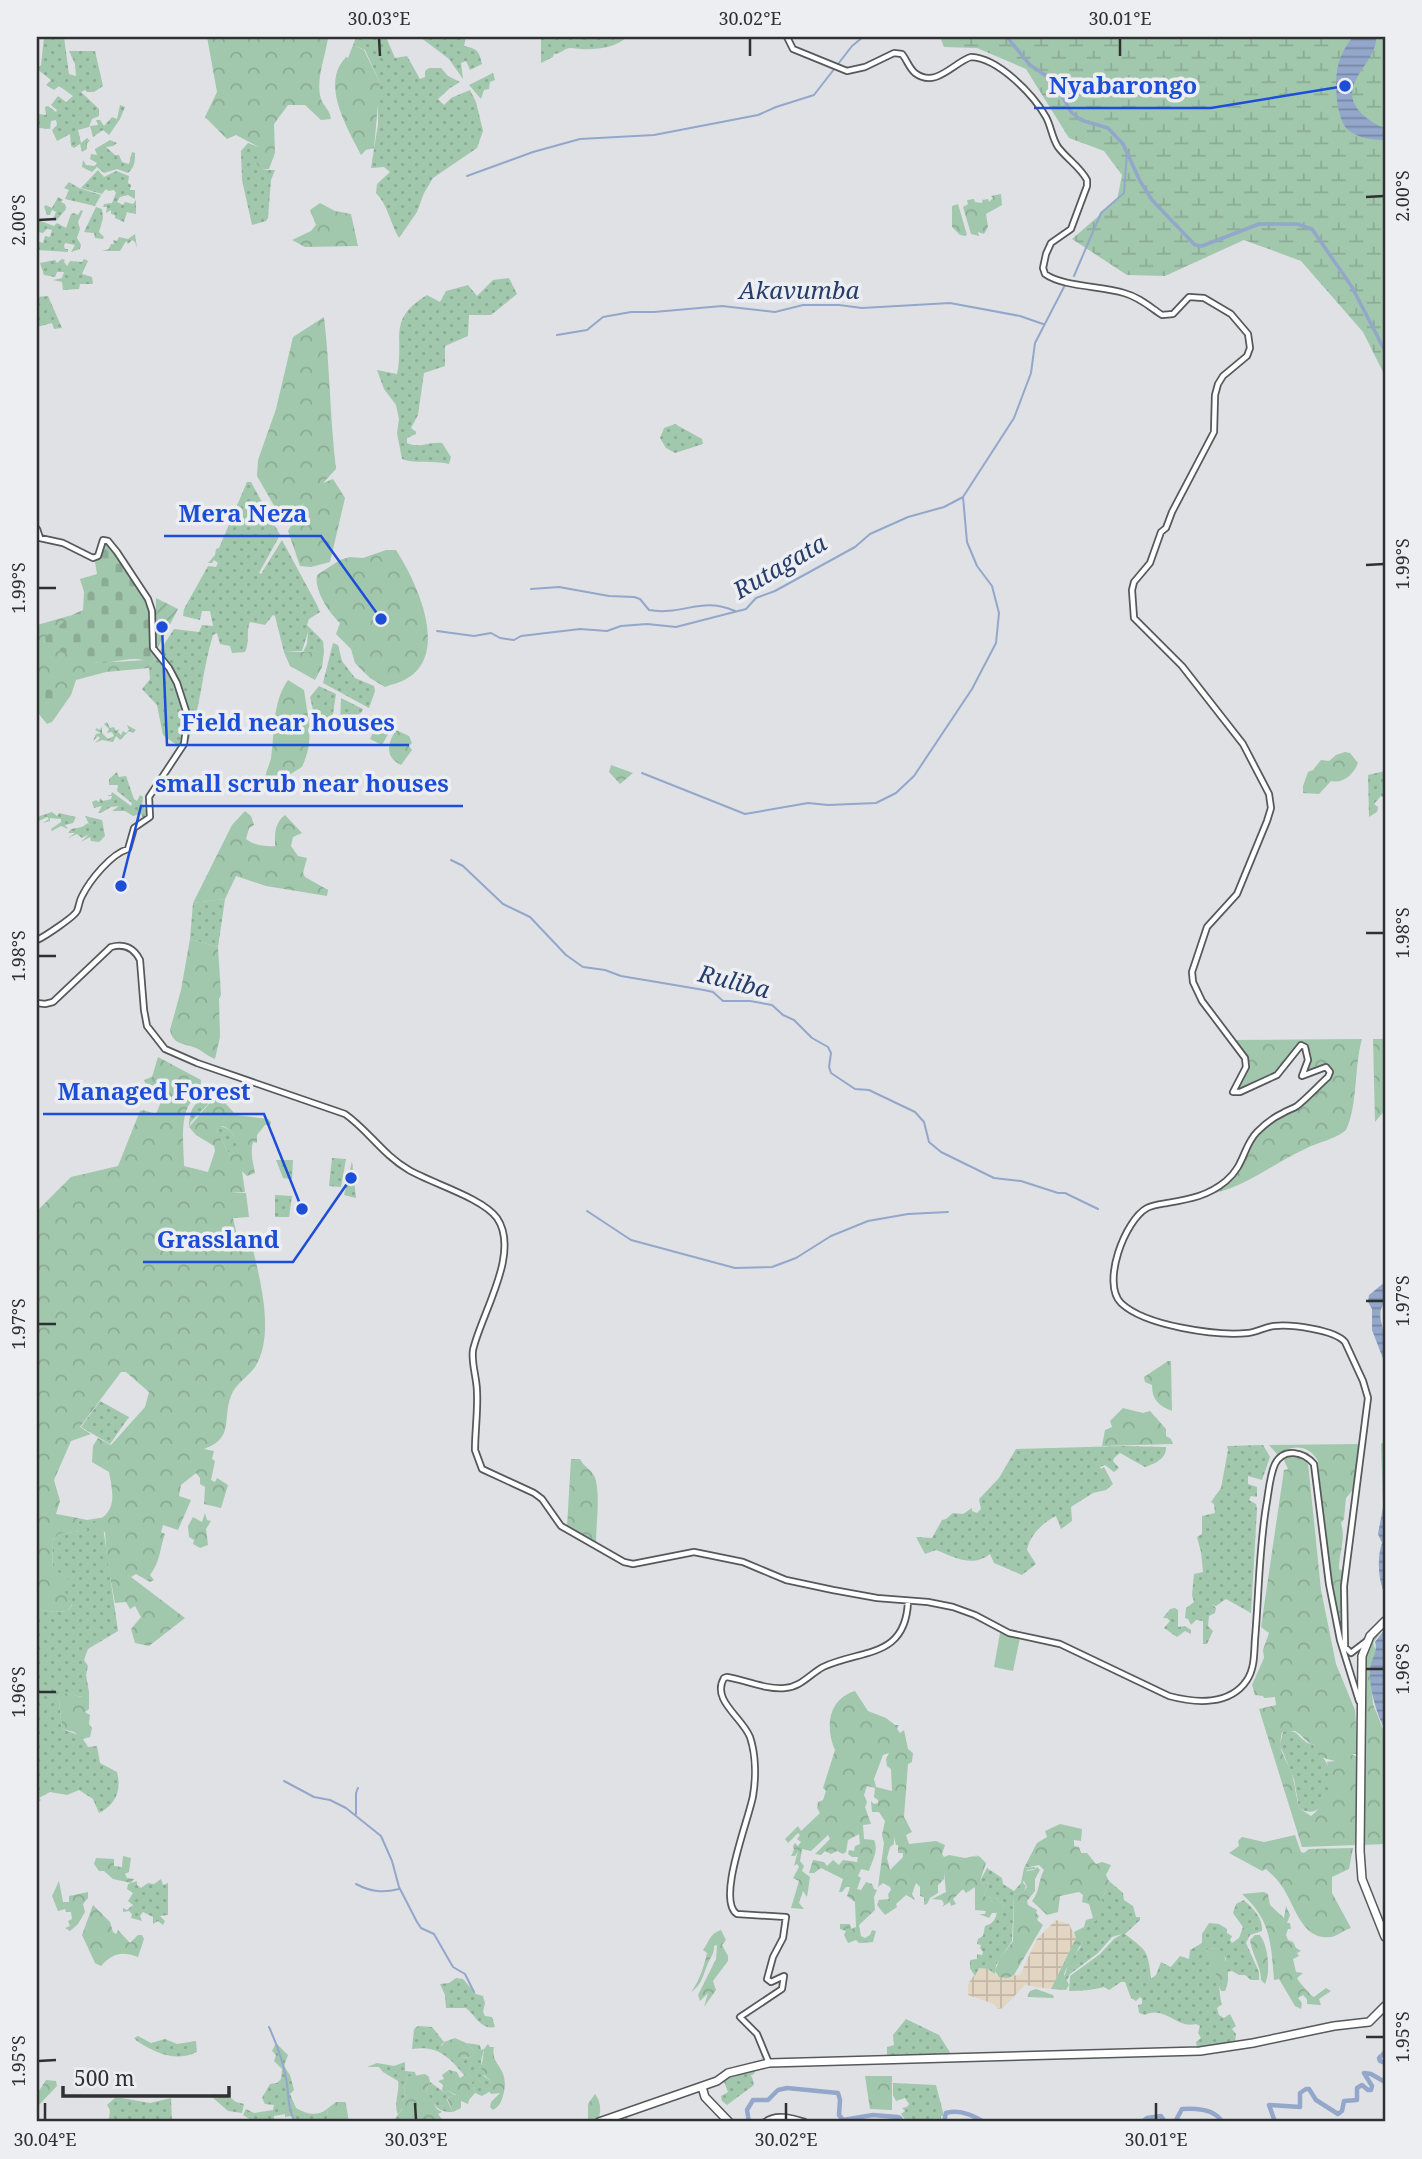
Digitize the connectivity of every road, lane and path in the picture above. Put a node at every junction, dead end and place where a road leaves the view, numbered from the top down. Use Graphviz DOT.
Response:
graph roads {
  1 [pos="787,37"];
  2 [pos="37,529"];
  3 [pos="37,940"];
  4 [pos="37,1003"];
  5 [pos="908,1601"];
  6 [pos="1385,1621"];
  7 [pos="1369,1639"];
  8 [pos="1360,1709"];
  9 [pos="1385,1937"];
  10 [pos="1385,2006"];
  11 [pos="769,2063"];
  12 [pos="717,2081"];
  13 [pos="704,2086"];
  14 [pos="686,2092"];
  15 [pos="707,2098"];
  16 [pos="598,2122"];
  17 [pos="729,2122"];
  18 [pos="765,2122"];
  19 [pos="805,2122"];
  1 -- 7 [label="main road"];
  2 -- 3 [label="main road"];
  4 -- 5 [label="main road"];
  5 -- 8 [label="main road"];
  5 -- 11 [label="main road"];
  6 -- 7 [label="highway"];
  7 -- 8 [label="highway"];
  8 -- 9 [label="highway"];
  10 -- 11 [label="highway"];
  11 -- 12 [label="highway"];
  12 -- 13 [label="highway"];
  12 -- 15 [label="highway"];
  13 -- 14 [label="highway"];
  13 -- 15 [label="highway"];
  14 -- 15 [label="highway"];
  14 -- 16 [label="highway"];
  15 -- 17 [label="highway"];
  18 -- 19 [label="main road"];
}
